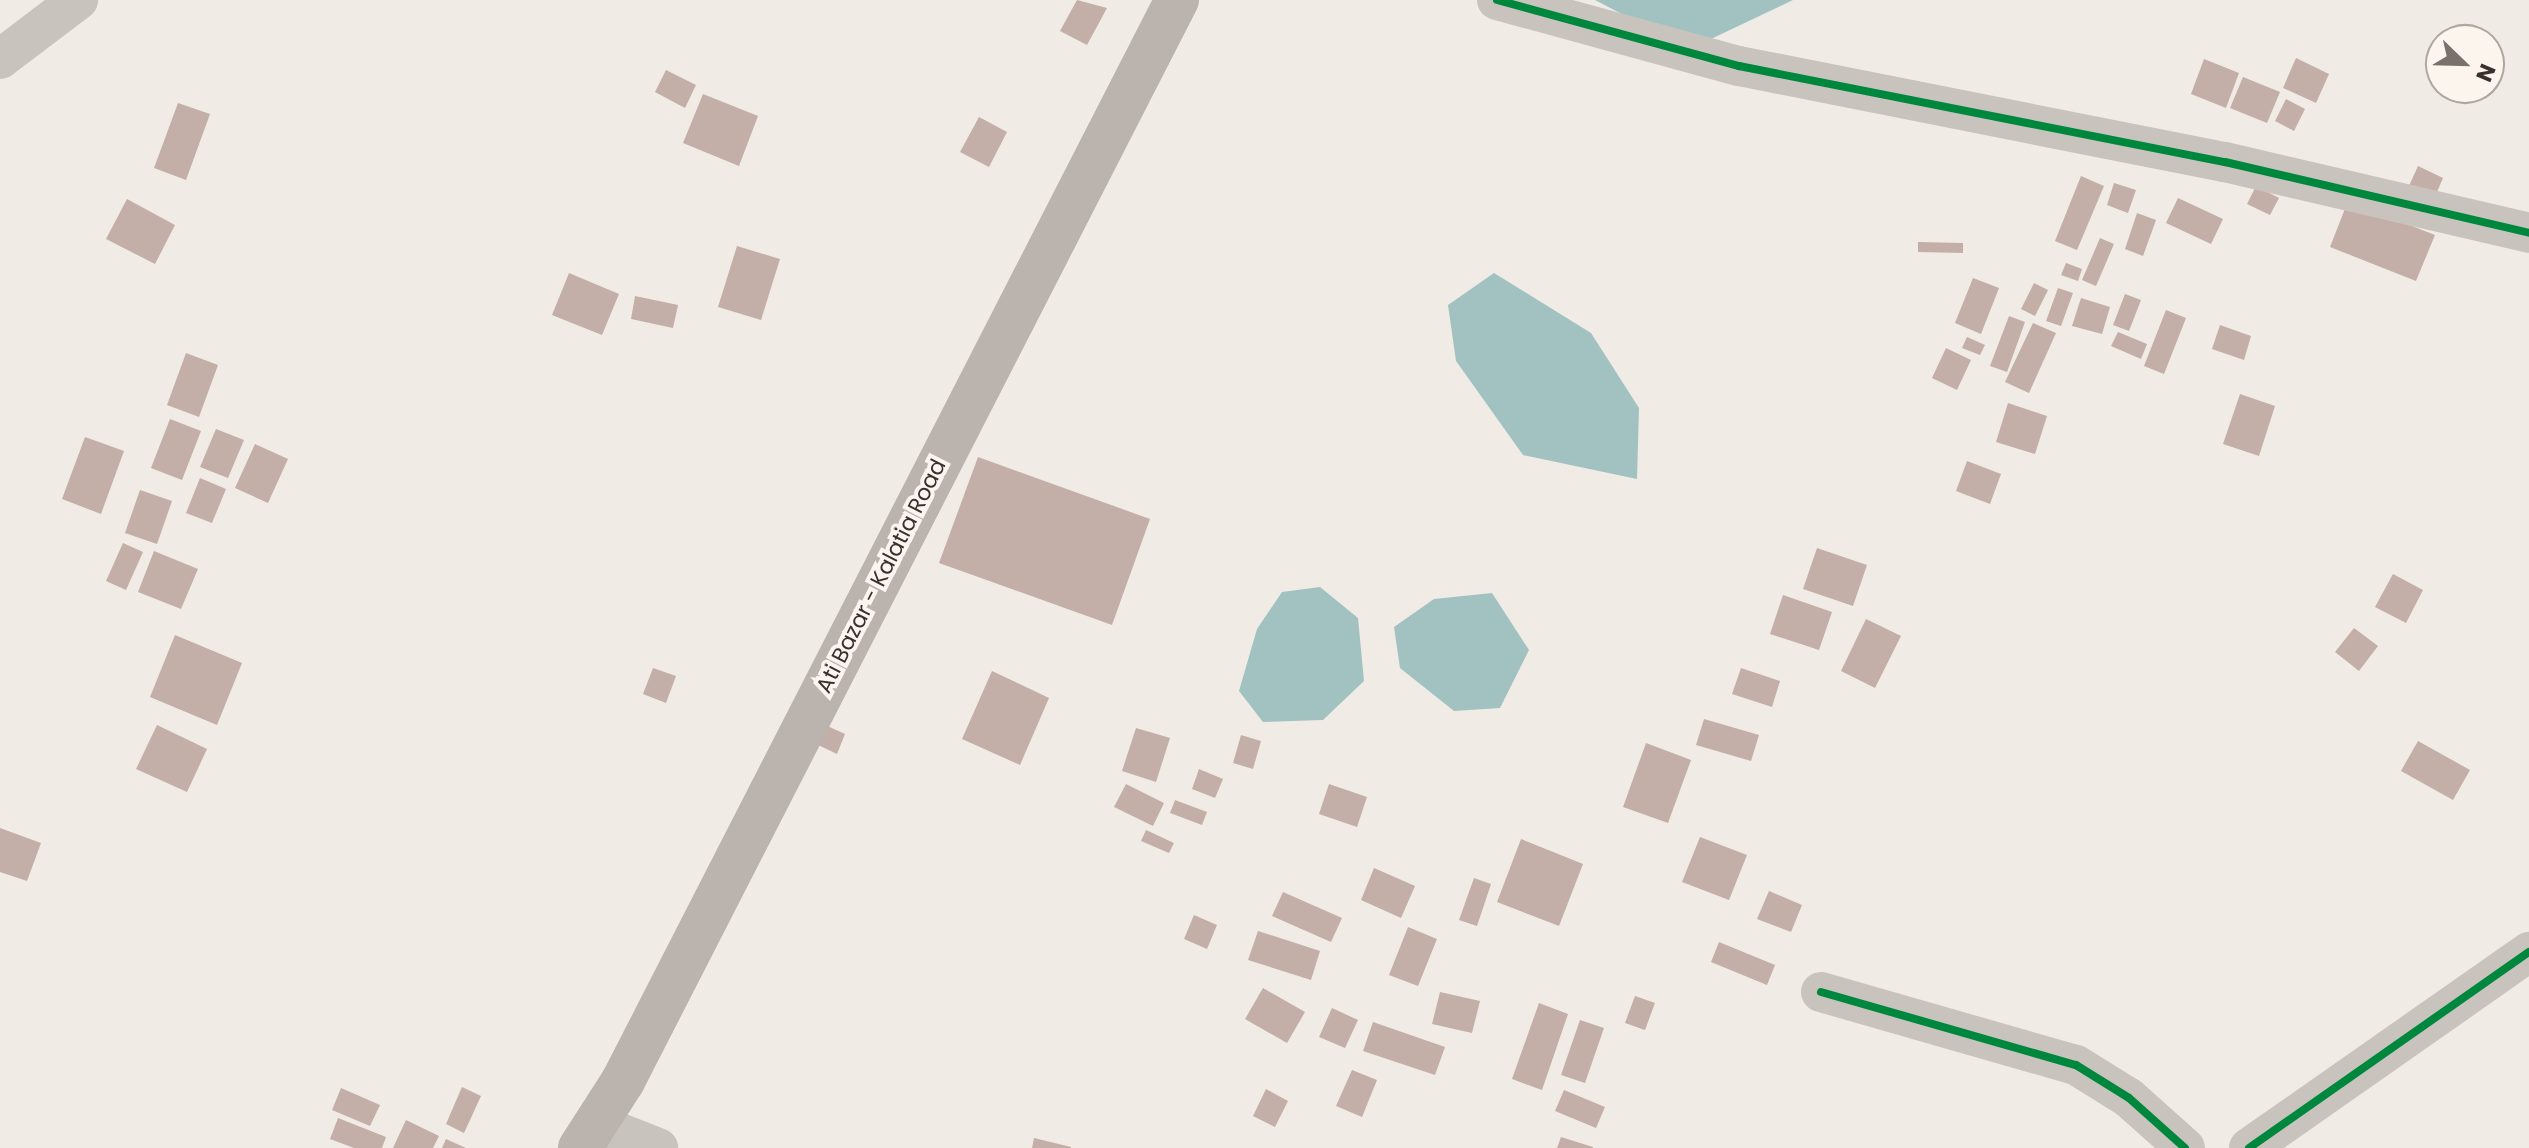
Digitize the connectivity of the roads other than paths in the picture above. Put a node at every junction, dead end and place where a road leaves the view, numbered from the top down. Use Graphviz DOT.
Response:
graph roads {
  1 [pos="78,0"];
  2 [pos="1177,0"];
  3 [pos="1497,0"];
  4 [pos="0,59"];
  5 [pos="2529,233"];
  6 [pos="2529,952"];
  7 [pos="1821,992"];
  8 [pos="588,1136"];
  9 [pos="658,1148"];
  10 [pos="2185,1148"];
  11 [pos="2249,1148"];
  1 -- 4 [label="street"];
  2 -- 8 [label="main road, Ati Bazar - Kalatia Road"];
  3 -- 5 [label="street"];
  6 -- 11 [label="street"];
  7 -- 10 [label="street"];
  8 -- 9 [label="street"];
}
